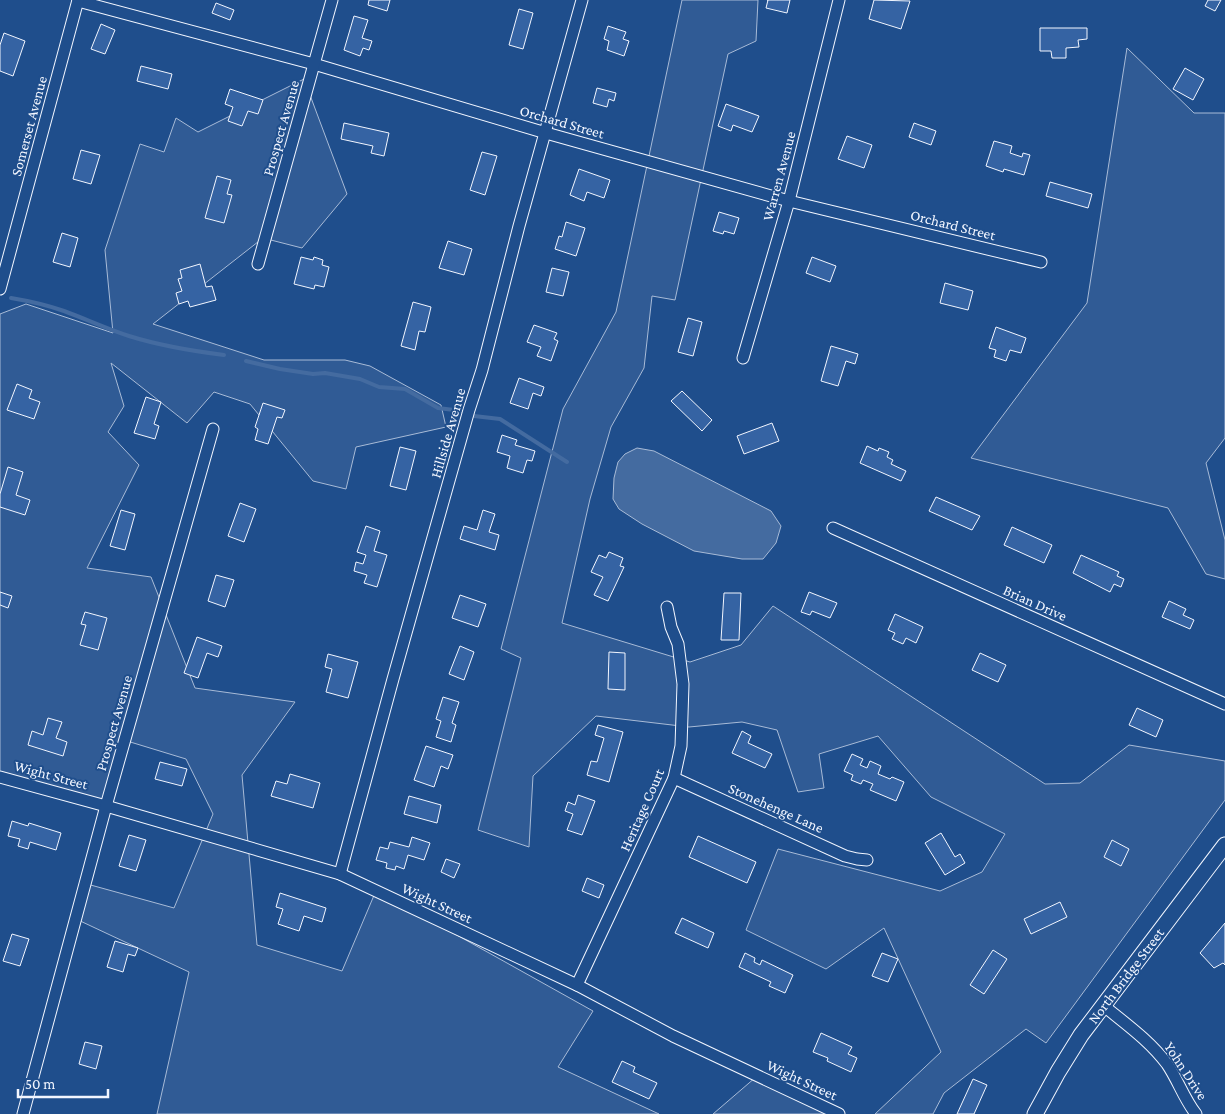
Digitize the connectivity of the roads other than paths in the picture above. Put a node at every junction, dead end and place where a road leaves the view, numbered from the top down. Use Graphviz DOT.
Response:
graph roads {
  1 [pos="332,0"];
  2 [pos="582,0"];
  3 [pos="839,0"];
  4 [pos="78,1"];
  5 [pos="314,64"];
  6 [pos="546,133"];
  7 [pos="788,201"];
  8 [pos="1040,262"];
  9 [pos="258,264"];
  10 [pos="0,289"];
  11 [pos="742,358"];
  12 [pos="214,429"];
  13 [pos="833,528"];
  14 [pos="667,606"];
  15 [pos="1225,704"];
  16 [pos="0,778"];
  17 [pos="674,778"];
  18 [pos="106,806"];
  19 [pos="1225,845"];
  20 [pos="867,860"];
  21 [pos="340,874"];
  22 [pos="577,985"];
  23 [pos="1104,1006"];
  24 [pos="23,1114"];
  25 [pos="839,1114"];
  26 [pos="1035,1114"];
  27 [pos="1196,1114"];
  1 -- 5 [label="street, Prospect Avenue"];
  2 -- 6 [label="street, Hillside Avenue"];
  3 -- 7 [label="street, Warren Avenue"];
  4 -- 5 [label="street, Orchard Street"];
  4 -- 10 [label="street, Somerset Avenue"];
  5 -- 6 [label="street, Orchard Street"];
  5 -- 9 [label="street, Prospect Avenue"];
  6 -- 7 [label="street, Orchard Street"];
  6 -- 21 [label="street, Hillside Avenue"];
  7 -- 8 [label="street, Orchard Street"];
  7 -- 11 [label="street, Warren Avenue"];
  12 -- 18 [label="street, Prospect Avenue"];
  13 -- 15 [label="street, Brian Drive"];
  14 -- 17 [label="street, Heritage Court"];
  16 -- 18 [label="street, Wight Street"];
  17 -- 20 [label="street, Stonehenge Lane"];
  17 -- 22 [label="street, Heritage Court"];
  18 -- 21 [label="street, Wight Street"];
  18 -- 24 [label="street, Prospect Avenue"];
  19 -- 23 [label="street, North Bridge Street"];
  21 -- 22 [label="street, Wight Street"];
  22 -- 25 [label="street, Wight Street"];
  23 -- 26 [label="street, North Bridge Street"];
  23 -- 27 [label="street, Yohn Drive"];
}
